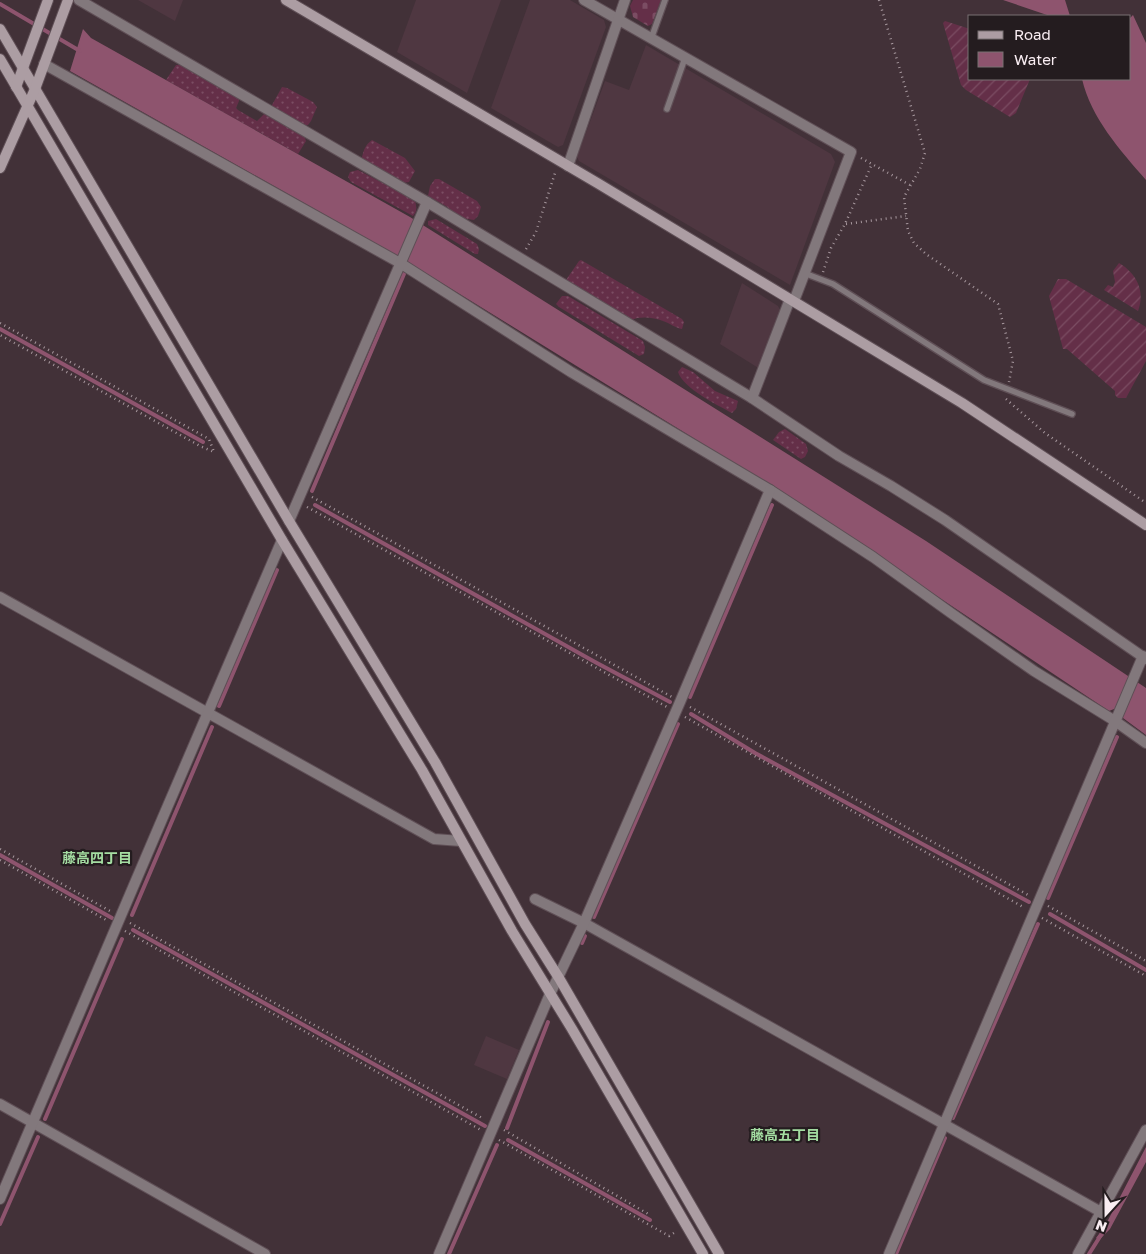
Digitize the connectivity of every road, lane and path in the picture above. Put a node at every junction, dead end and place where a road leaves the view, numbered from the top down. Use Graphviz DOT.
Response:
graph roads {
  1 [pos="68,0"];
  2 [pos="79,0"];
  3 [pos="286,0"];
  4 [pos="584,0"];
  5 [pos="625,0"];
  6 [pos="665,0"];
  7 [pos="879,0"];
  8 [pos="47,3"];
  9 [pos="618,20"];
  10 [pos="0,29"];
  11 [pos="651,39"];
  12 [pos="685,58"];
  13 [pos="0,60"];
  14 [pos="44,64"];
  15 [pos="23,69"];
  16 [pos="16,87"];
  17 [pos="35,88"];
  18 [pos="27,106"];
  19 [pos="667,109"];
  20 [pos="851,152"];
  21 [pos="564,164"];
  22 [pos="872,164"];
  23 [pos="0,168"];
  24 [pos="910,185"];
  25 [pos="427,202"];
  26 [pos="906,216"];
  27 [pos="845,224"];
  28 [pos="520,258"];
  29 [pos="400,263"];
  30 [pos="804,273"];
  31 [pos="821,280"];
  32 [pos="792,300"];
  33 [pos="0,323"];
  34 [pos="0,335"];
  35 [pos="1007,388"];
  36 [pos="752,398"];
  37 [pos="1072,414"];
  38 [pos="770,490"];
  39 [pos="302,491"];
  40 [pos="297,502"];
  41 [pos="1146,503"];
  42 [pos="289,521"];
  43 [pos="1146,524"];
  44 [pos="282,540"];
  45 [pos="0,597"];
  46 [pos="1144,658"];
  47 [pos="680,702"];
  48 [pos="676,712"];
  49 [pos="207,713"];
  50 [pos="1116,718"];
  51 [pos="1146,743"];
  52 [pos="461,840"];
  53 [pos="0,849"];
  54 [pos="0,860"];
  55 [pos="535,899"];
  56 [pos="1039,900"];
  57 [pos="1033,913"];
  58 [pos="120,922"];
  59 [pos="584,923"];
  60 [pos="1146,961"];
  61 [pos="1146,976"];
  62 [pos="559,978"];
  63 [pos="550,994"];
  64 [pos="0,1104"];
  65 [pos="33,1122"];
  66 [pos="494,1124"];
  67 [pos="943,1125"];
  68 [pos="1146,1130"];
  69 [pos="490,1135"];
  70 [pos="0,1199"];
  71 [pos="1101,1212"];
  72 [pos="650,1215"];
  73 [pos="687,1226"];
  74 [pos="265,1254"];
  75 [pos="440,1254"];
  76 [pos="703,1254"];
  77 [pos="719,1254"];
  78 [pos="889,1254"];
  79 [pos="1078,1254"];
  1 -- 14 [label="street"];
  2 -- 25 [label="street"];
  3 -- 21 [label="street"];
  4 -- 9 [label="street"];
  5 -- 9 [label="street"];
  6 -- 11 [label="lane"];
  7 -- 24 [label="path"];
  8 -- 15 [label="street"];
  9 -- 11 [label="street"];
  9 -- 21 [label="street"];
  10 -- 15 [label="street"];
  11 -- 12 [label="street"];
  12 -- 19 [label="lane"];
  12 -- 20 [label="street"];
  13 -- 16 [label="street"];
  14 -- 17 [label="street"];
  14 -- 29 [label="street"];
  15 -- 16 [label="street"];
  15 -- 17 [label="street"];
  16 -- 18 [label="street"];
  17 -- 18 [label="street"];
  17 -- 42 [label="street"];
  18 -- 23 [label="street"];
  18 -- 44 [label="street"];
  20 -- 22 [label="path"];
  20 -- 30 [label="street"];
  21 -- 28 [label="path"];
  21 -- 32 [label="street"];
  22 -- 24 [label="path"];
  22 -- 27 [label="path"];
  24 -- 26 [label="path"];
  25 -- 28 [label="street"];
  25 -- 29 [label="street"];
  26 -- 27 [label="path"];
  26 -- 35 [label="path"];
  27 -- 31 [label="path"];
  28 -- 36 [label="street"];
  29 -- 38 [label="street"];
  29 -- 39 [label="street"];
  30 -- 31 [label="lane"];
  30 -- 32 [label="street"];
  31 -- 35 [label="lane"];
  32 -- 36 [label="street"];
  32 -- 43 [label="street"];
  33 -- 34 [label="path"];
  35 -- 37 [label="lane"];
  35 -- 41 [label="path"];
  36 -- 46 [label="street"];
  38 -- 47 [label="street"];
  38 -- 50 [label="street"];
  39 -- 40 [label="street"];
  39 -- 47 [label="path"];
  40 -- 42 [label="street"];
  40 -- 48 [label="path"];
  42 -- 62 [label="street"];
  44 -- 49 [label="street"];
  44 -- 52 [label="street"];
  45 -- 49 [label="street"];
  46 -- 50 [label="street"];
  47 -- 48 [label="street"];
  47 -- 56 [label="path"];
  48 -- 57 [label="path"];
  48 -- 59 [label="street"];
  49 -- 52 [label="street"];
  49 -- 58 [label="street"];
  50 -- 51 [label="street"];
  50 -- 56 [label="street"];
  52 -- 63 [label="street"];
  53 -- 58 [label="path"];
  54 -- 58 [label="path"];
  55 -- 59 [label="street"];
  56 -- 57 [label="street"];
  56 -- 60 [label="path"];
  57 -- 61 [label="path"];
  57 -- 67 [label="street"];
  58 -- 65 [label="street"];
  58 -- 66 [label="path"];
  58 -- 69 [label="path"];
  59 -- 62 [label="street"];
  59 -- 67 [label="street"];
  62 -- 63 [label="street"];
  62 -- 77 [label="street"];
  63 -- 66 [label="street"];
  63 -- 73 [label="street"];
  64 -- 65 [label="street"];
  65 -- 70 [label="street"];
  65 -- 74 [label="street"];
  66 -- 69 [label="street"];
  66 -- 72 [label="path"];
  67 -- 71 [label="street"];
  67 -- 78 [label="street"];
  68 -- 71 [label="street"];
  69 -- 73 [label="path"];
  69 -- 75 [label="street"];
  71 -- 79 [label="street"];
  73 -- 76 [label="street"];
}
